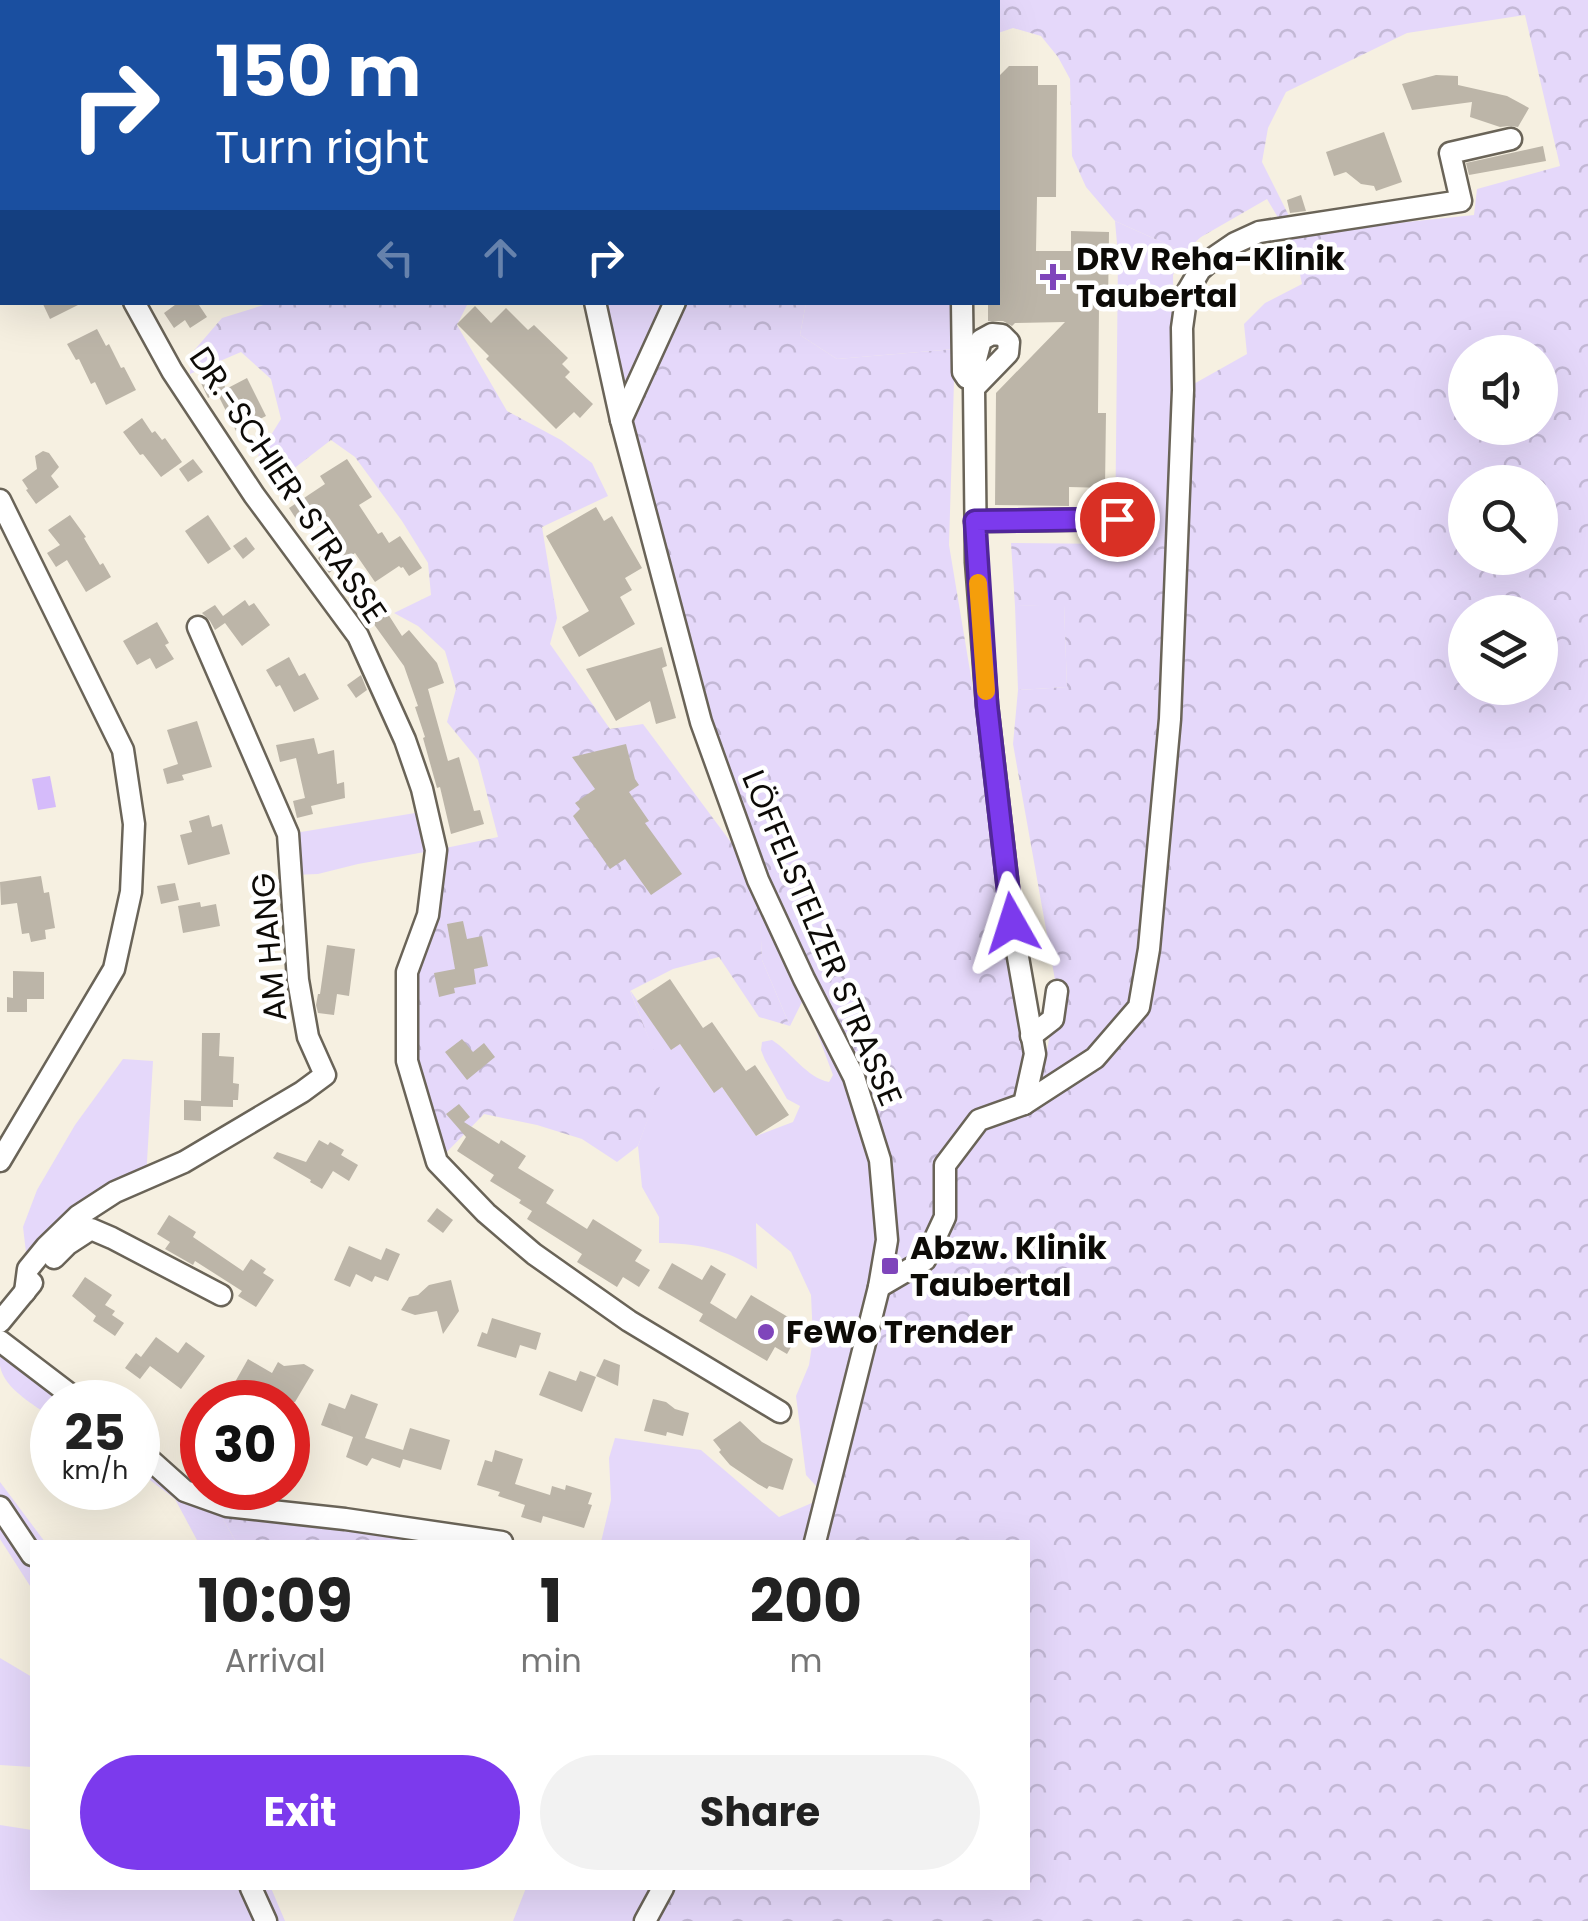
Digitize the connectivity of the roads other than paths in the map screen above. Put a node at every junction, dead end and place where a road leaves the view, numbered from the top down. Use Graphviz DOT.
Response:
graph roads {
  1 [pos="1511,139"];
  2 [pos="136,305"];
  3 [pos="596,305"];
  4 [pos="675,305"];
  5 [pos="962,305"];
  6 [pos="621,420"];
  7 [pos="0,500"];
  8 [pos="1117,519"];
  9 [pos="975,521"];
  10 [pos="198,627"];
  11 [pos="1057,991"];
  12 [pos="1031,1036"];
  13 [pos="1024,1104"];
  14 [pos="0,1160"];
  15 [pos="879,1287"];
  16 [pos="24,1292"];
  17 [pos="221,1295"];
  18 [pos="0,1322"];
  19 [pos="0,1341"];
  20 [pos="51,1380"];
  21 [pos="780,1412"];
  22 [pos="160,1469"];
  23 [pos="0,1507"];
  24 [pos="488,1540"];
  25 [pos="816,1540"];
  26 [pos="30,1552"];
  27 [pos="253,1890"];
  28 [pos="662,1890"];
  29 [pos="266,1921"];
  30 [pos="645,1921"];
  1 -- 13 [label="street"];
  2 -- 21 [label="street, DR.-SCHIER-STRASSE"];
  3 -- 6 [label="street, LÖFFELSTELZER STRASSE"];
  4 -- 6 [label="street"];
  5 -- 9 [label="street"];
  6 -- 15 [label="street, LÖFFELSTELZER STRASSE"];
  7 -- 14 [label="street"];
  8 -- 9 [label="street"];
  9 -- 12 [label="street"];
  10 -- 16 [label="street, AM HANG"];
  11 -- 12 [label="street"];
  12 -- 13 [label="street"];
  13 -- 15 [label="street"];
  15 -- 25 [label="street, LÖFFELSTELZER STRASSE"];
  16 -- 17 [label="street, AM HANG"];
  16 -- 18 [label="street, AM HANG"];
  19 -- 20 [label="street"];
  22 -- 24 [label="street"];
  23 -- 26 [label="street"];
  27 -- 29 [label="street"];
  28 -- 30 [label="street"];
}
